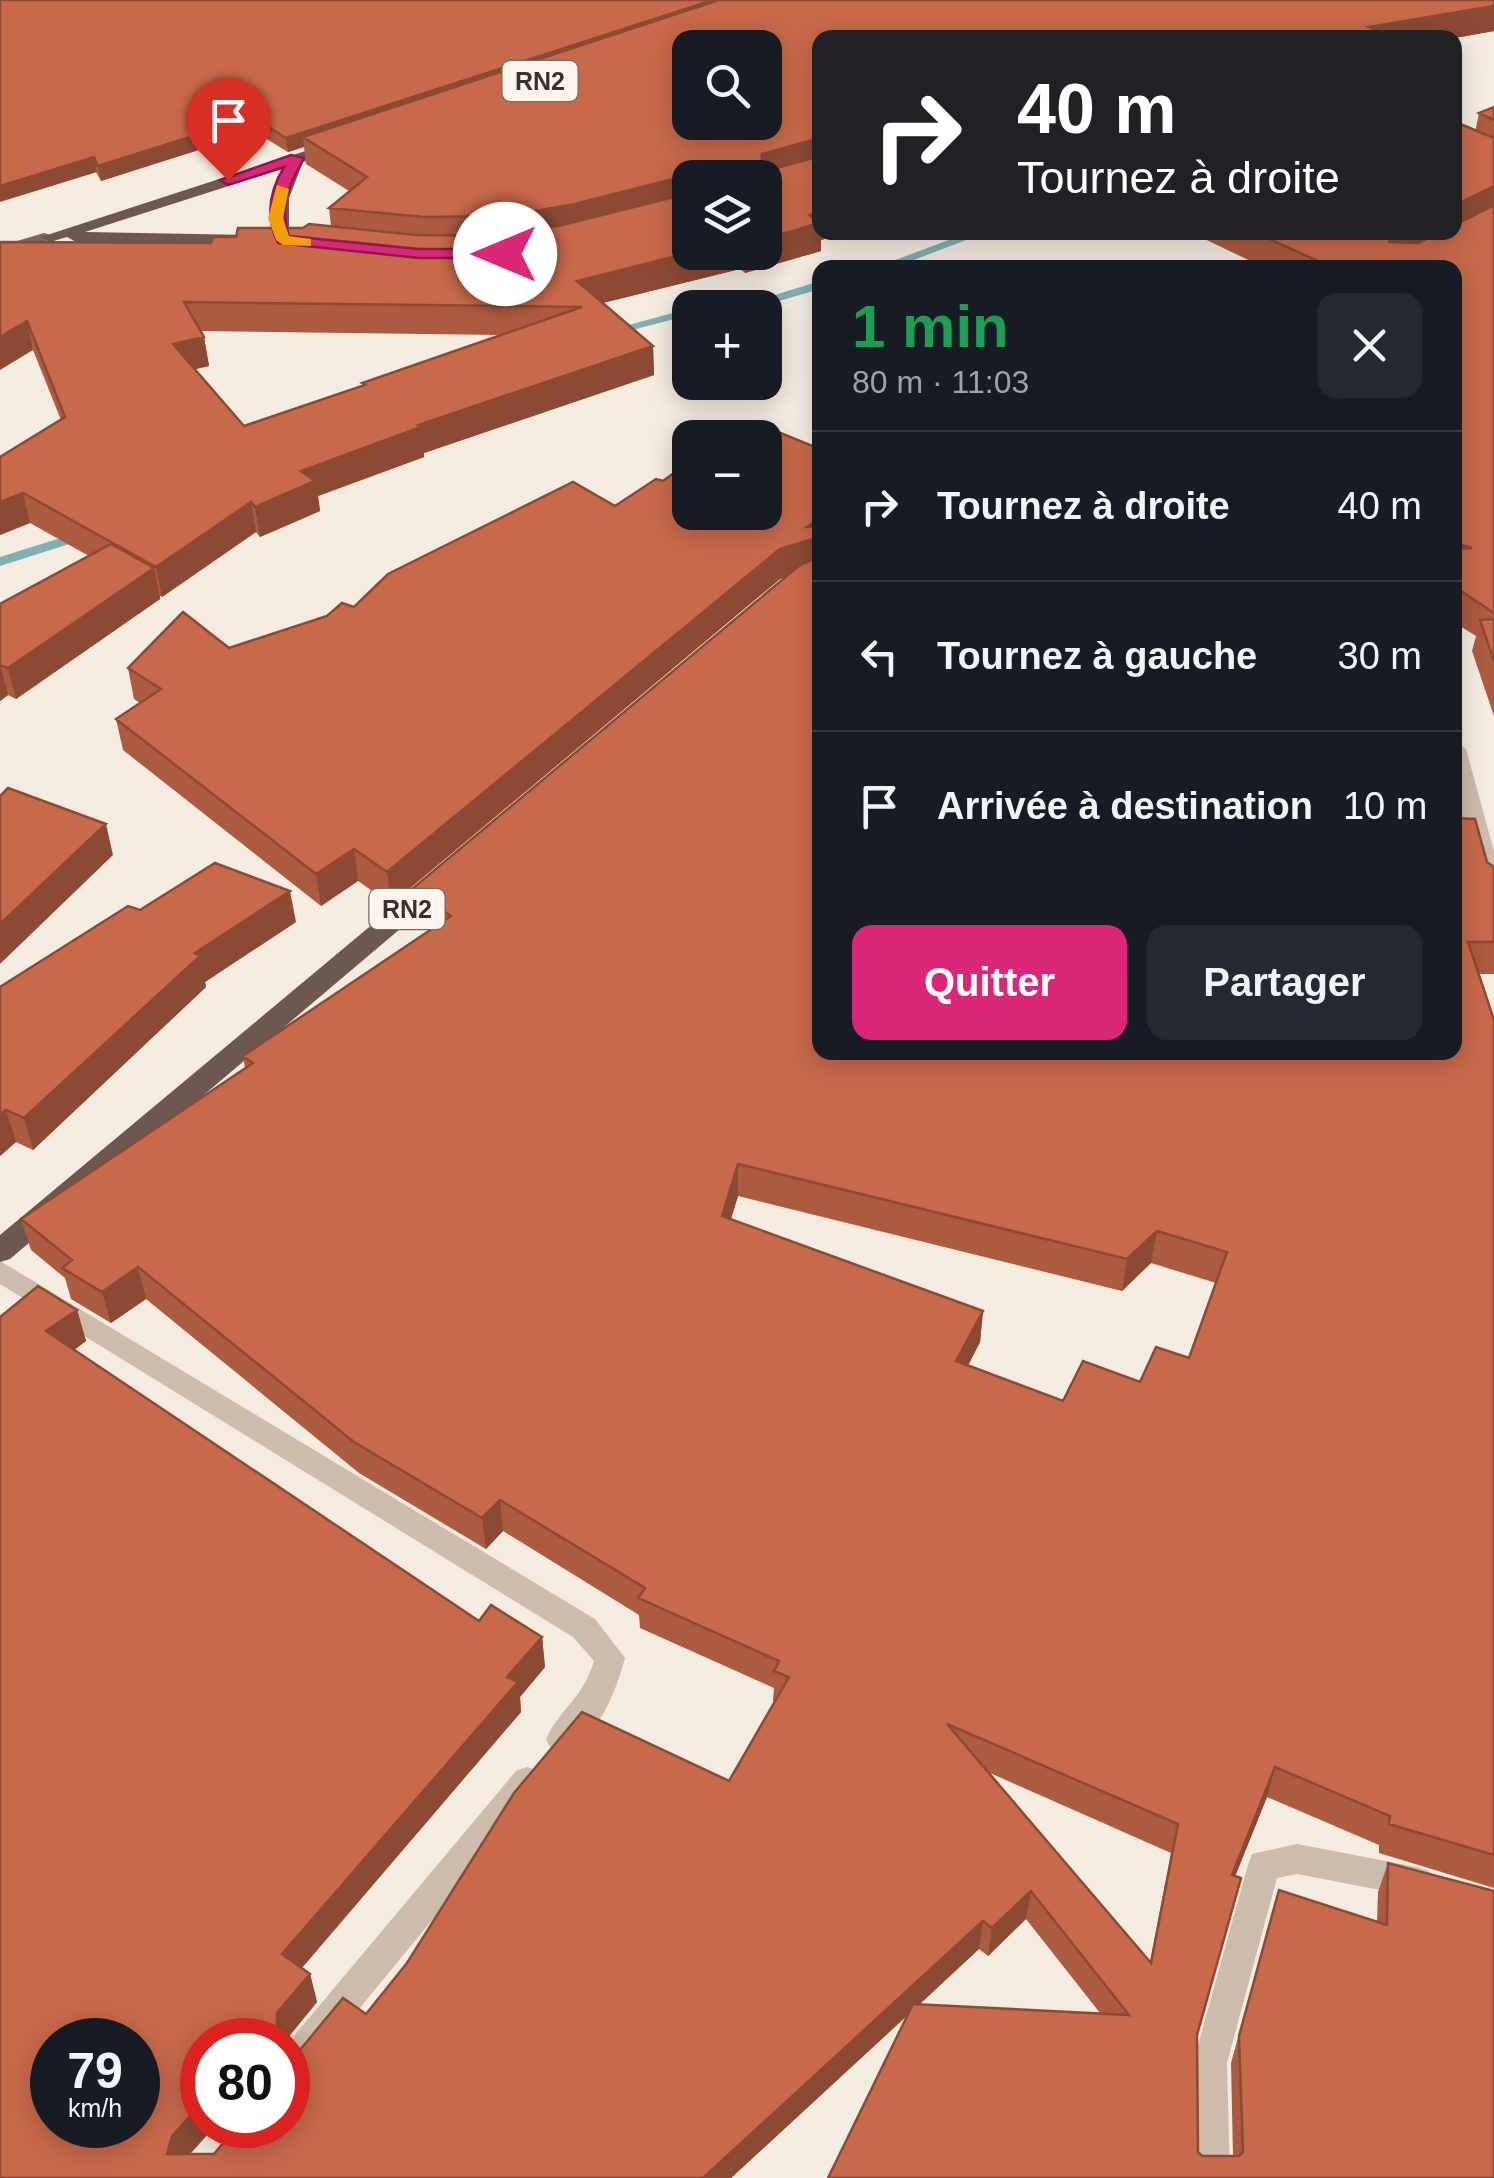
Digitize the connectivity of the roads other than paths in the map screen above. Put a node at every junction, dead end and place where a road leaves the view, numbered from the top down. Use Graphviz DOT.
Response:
graph roads {
  1 [pos="350,142"];
  2 [pos="296,158"];
  3 [pos="50,237"];
  4 [pos="0,251"];
  5 [pos="1462,775"];
  6 [pos="456,868"];
  7 [pos="1494,893"];
  8 [pos="0,1252"];
  9 [pos="0,1271"];
  10 [pos="1456,1893"];
  11 [pos="310,2042"];
  12 [pos="1212,2178"];
  1 -- 2 [label="highway"];
  2 -- 3 [label="highway"];
  2 -- 3 [label="highway"];
  3 -- 4 [label="main road"];
  5 -- 7 [label="street"];
  6 -- 8 [label="highway, RN2"];
  9 -- 11 [label="street"];
  10 -- 12 [label="street"];
}
